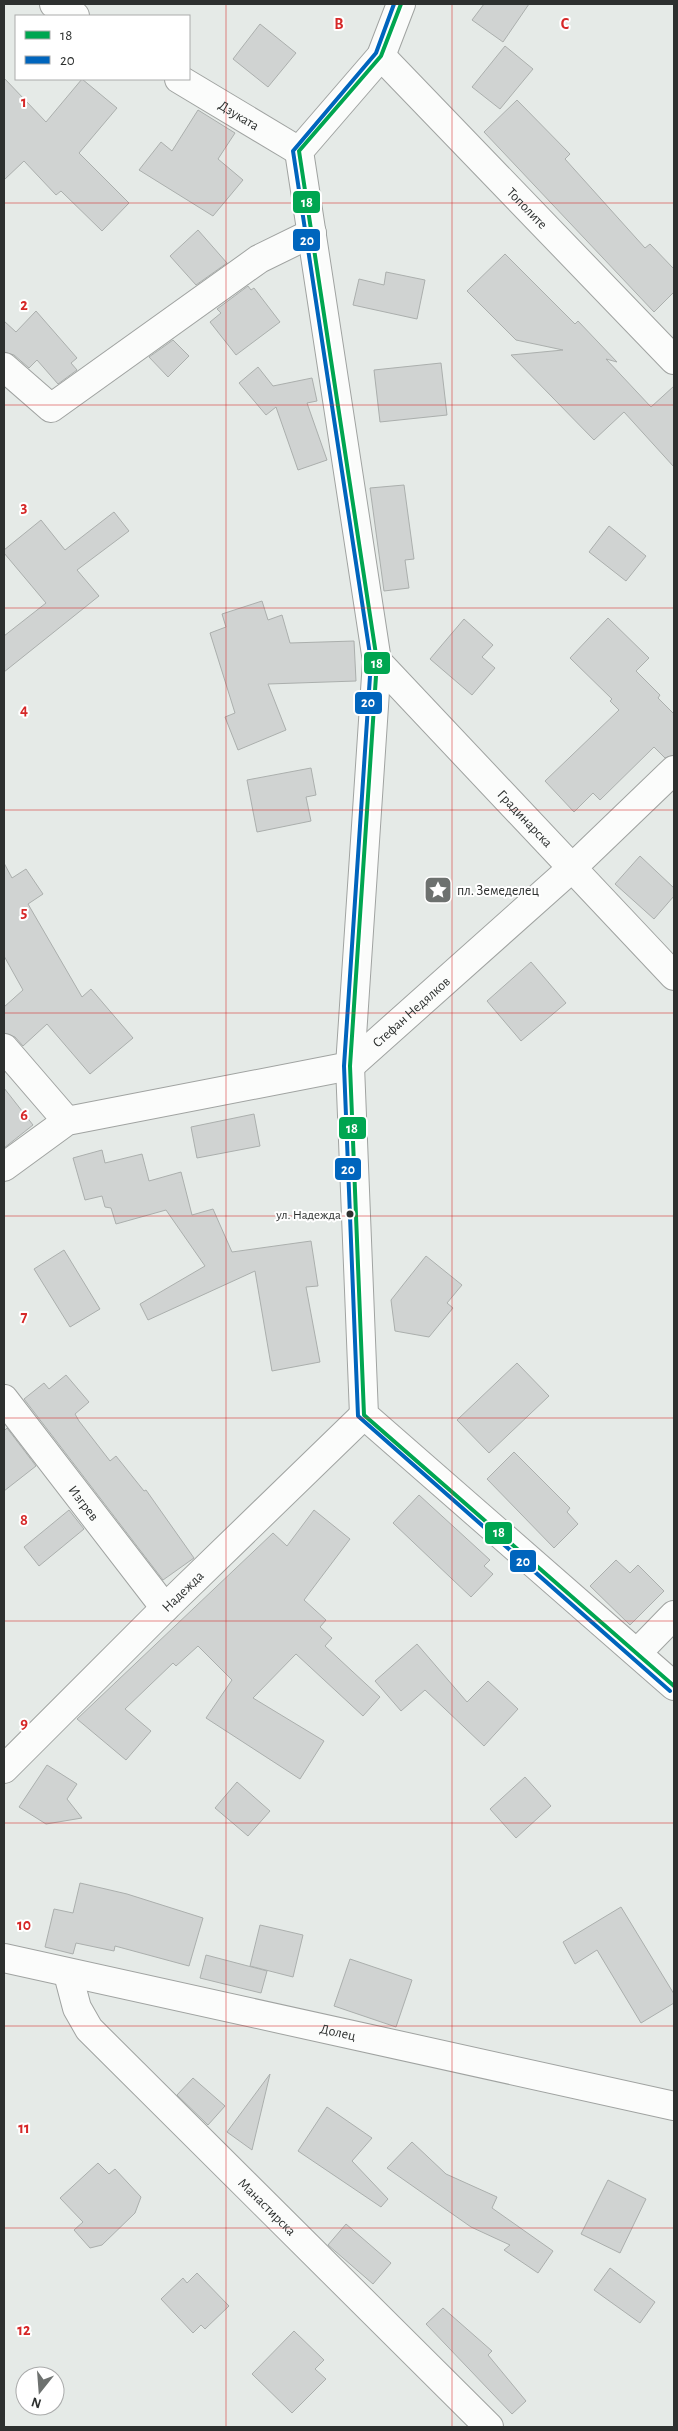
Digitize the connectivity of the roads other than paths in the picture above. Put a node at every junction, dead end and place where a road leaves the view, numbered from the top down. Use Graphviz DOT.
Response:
graph roads {
  1 [pos="54,4"];
  2 [pos="401,4"];
  3 [pos="73,15"];
  4 [pos="381,56"];
  5 [pos="181,80"];
  6 [pos="299,151"];
  7 [pos="312,233"];
  8 [pos="674,360"];
  9 [pos="4,367"];
  10 [pos="377,661"];
  11 [pos="674,770"];
  12 [pos="572,868"];
  13 [pos="674,976"];
  14 [pos="4,1048"];
  15 [pos="350,1066"];
  16 [pos="67,1121"];
  17 [pos="4,1167"];
  18 [pos="4,1399"];
  19 [pos="364,1414"];
  20 [pos="165,1608"];
  21 [pos="674,1615"];
  22 [pos="638,1652"];
  23 [pos="674,1686"];
  24 [pos="4,1770"];
  25 [pos="4,1958"];
  26 [pos="68,1974"];
  27 [pos="674,2106"];
  28 [pos="489,2427"];
  1 -- 3 [label="street"];
  2 -- 4 [label="street"];
  4 -- 6 [label="street"];
  4 -- 8 [label="street, Тополите"];
  5 -- 6 [label="street, Дзуката"];
  6 -- 7 [label="street"];
  7 -- 9 [label="street"];
  7 -- 10 [label="street"];
  10 -- 12 [label="street, Градинарска"];
  10 -- 15 [label="street"];
  11 -- 12 [label="street, Стефан Недялков"];
  12 -- 13 [label="street, Градинарска"];
  12 -- 15 [label="street, Стефан Недялков"];
  14 -- 16 [label="street"];
  15 -- 16 [label="street"];
  15 -- 19 [label="street"];
  16 -- 17 [label="street"];
  18 -- 20 [label="street, Изгрев"];
  19 -- 20 [label="street, Надежда"];
  19 -- 22 [label="street"];
  20 -- 24 [label="street, Надежда"];
  21 -- 22 [label="street"];
  22 -- 23 [label="street"];
  25 -- 26 [label="street, Долец"];
  26 -- 27 [label="street, Долец"];
  26 -- 28 [label="street, Манастирска"];
}
